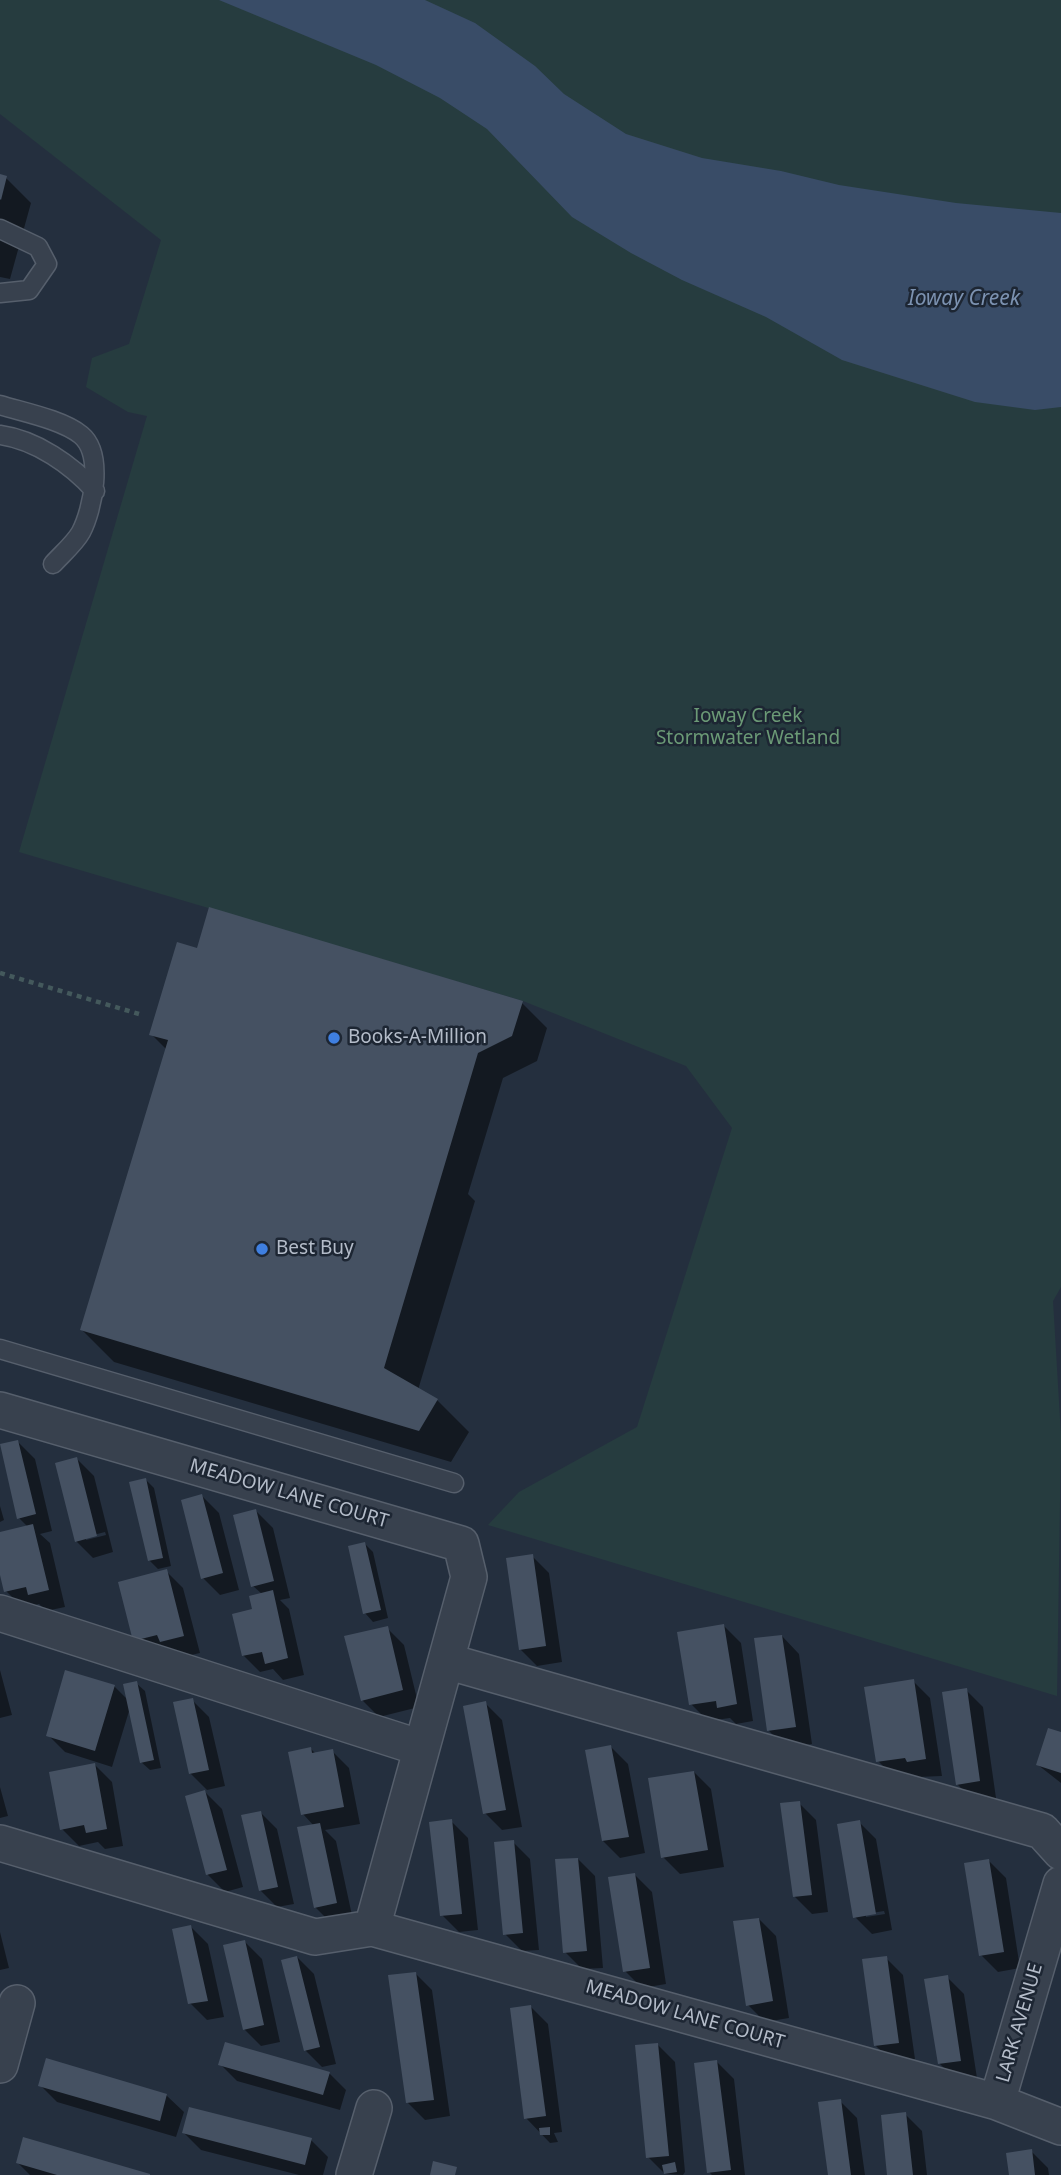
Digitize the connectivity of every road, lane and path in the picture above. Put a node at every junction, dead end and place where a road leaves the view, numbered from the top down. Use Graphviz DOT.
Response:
graph roads {
  1 [pos="0,229"];
  2 [pos="0,293"];
  3 [pos="0,405"];
  4 [pos="0,435"];
  5 [pos="95,491"];
  6 [pos="53,564"];
  7 [pos="0,973"];
  8 [pos="139,1014"];
  9 [pos="0,1349"];
  10 [pos="0,1410"];
  11 [pos="454,1483"];
  12 [pos="0,1613"];
  13 [pos="446,1661"];
  14 [pos="421,1748"];
  15 [pos="0,1843"];
  16 [pos="1061,1852"];
  17 [pos="1061,1884"];
  18 [pos="372,1928"];
  19 [pos="17,2003"];
  20 [pos="0,2065"];
  21 [pos="997,2102"];
  22 [pos="374,2108"];
  23 [pos="1061,2127"];
  24 [pos="354,2175"];
  1 -- 2 [label="lane"];
  3 -- 5 [label="lane"];
  4 -- 5 [label="lane"];
  5 -- 6 [label="lane"];
  7 -- 8 [label="path"];
  9 -- 11 [label="lane"];
  10 -- 13 [label="street, MEADOW LANE COURT"];
  12 -- 14 [label="street"];
  13 -- 14 [label="street, MEADOW LANE COURT"];
  13 -- 16 [label="street"];
  14 -- 18 [label="street, MEADOW LANE COURT"];
  15 -- 18 [label="street, MEADOW LANE COURT"];
  17 -- 21 [label="street, LARK AVENUE"];
  18 -- 21 [label="street, MEADOW LANE COURT"];
  19 -- 20 [label="street"];
  21 -- 23 [label="street, LARK AVENUE"];
  22 -- 24 [label="street"];
}
